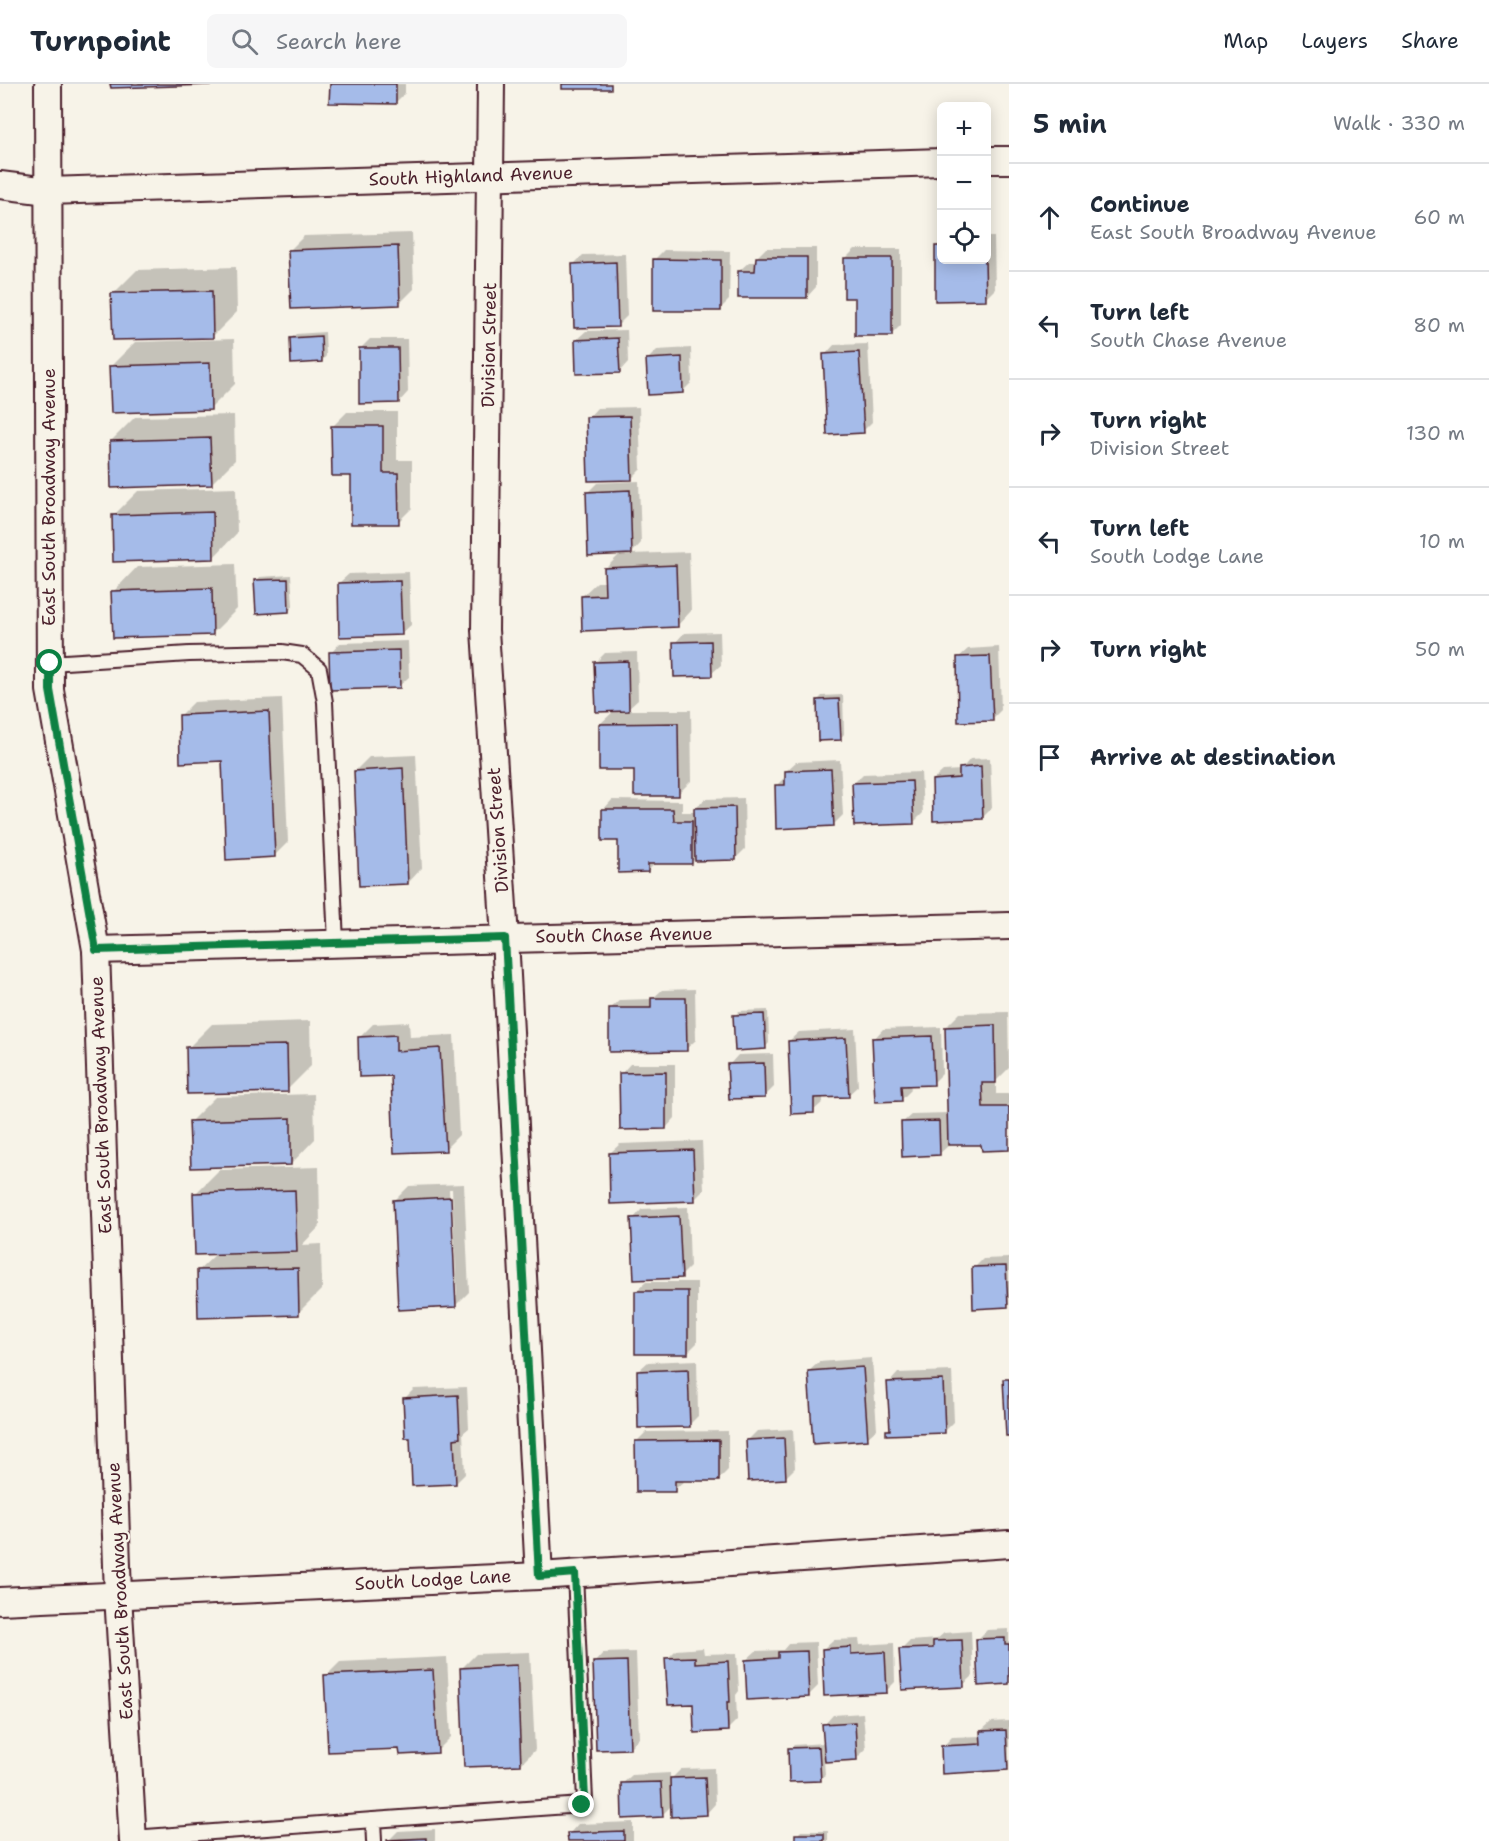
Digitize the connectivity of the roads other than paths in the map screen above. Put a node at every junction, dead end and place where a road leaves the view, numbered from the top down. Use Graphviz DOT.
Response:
graph roads {
  1 [pos="48,84"];
  2 [pos="491,84"];
  3 [pos="991,160"];
  4 [pos="1009,160"];
  5 [pos="937,162"];
  6 [pos="491,176"];
  7 [pos="0,185"];
  8 [pos="48,191"];
  9 [pos="50,663"];
  10 [pos="1009,926"];
  11 [pos="505,938"];
  12 [pos="336,943"];
  13 [pos="96,950"];
  14 [pos="1009,1544"];
  15 [pos="575,1573"];
  16 [pos="539,1576"];
  17 [pos="118,1595"];
  18 [pos="0,1601"];
  19 [pos="374,1820"];
  20 [pos="133,1840"];
  21 [pos="375,1841"];
  1 -- 8 [label="street, East South Broadway Avenue"];
  2 -- 6 [label="street, Division Street"];
  3 -- 4 [label="street"];
  5 -- 6 [label="street, South Highland Avenue"];
  6 -- 8 [label="street, South Highland Avenue"];
  6 -- 11 [label="street, Division Street"];
  7 -- 8 [label="street, South Highland Avenue"];
  8 -- 9 [label="street, East South Broadway Avenue"];
  9 -- 12 [label="lane"];
  9 -- 13 [label="street, East South Broadway Avenue"];
  10 -- 11 [label="street, South Chase Avenue"];
  11 -- 12 [label="street, South Chase Avenue"];
  11 -- 16 [label="street, Division Street"];
  12 -- 13 [label="street, South Chase Avenue"];
  13 -- 17 [label="street, East South Broadway Avenue"];
  14 -- 15 [label="street, South Lodge Lane"];
  15 -- 16 [label="street, South Lodge Lane"];
  15 -- 19 [label="lane"];
  16 -- 17 [label="street, South Lodge Lane"];
  17 -- 18 [label="street, South Lodge Lane"];
  17 -- 20 [label="street, East South Broadway Avenue"];
  19 -- 20 [label="lane"];
  19 -- 21 [label="lane"];
}
